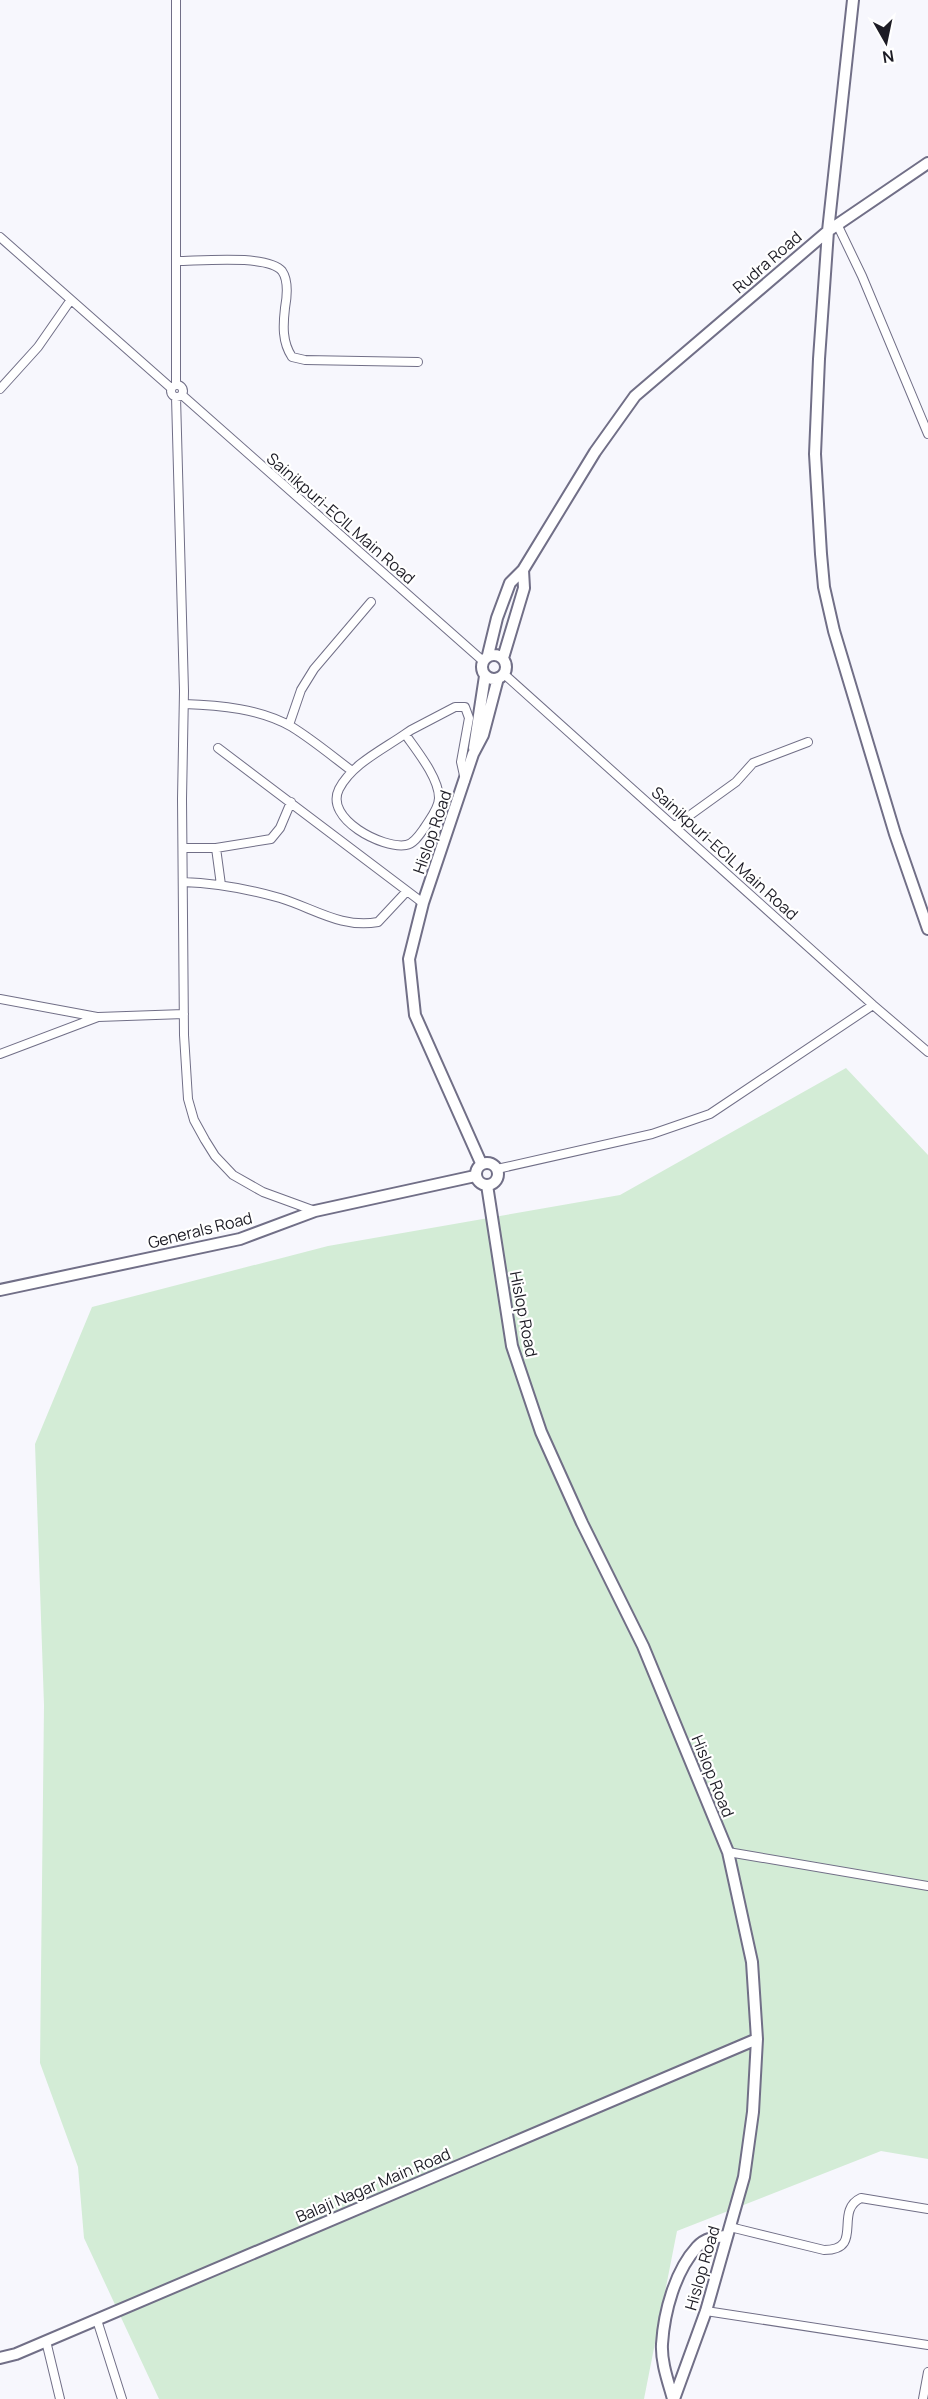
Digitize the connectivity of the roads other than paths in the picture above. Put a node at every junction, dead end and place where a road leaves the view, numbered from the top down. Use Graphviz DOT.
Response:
graph roads {
  1 [pos="176,0"];
  2 [pos="853,0"];
  3 [pos="928,163"];
  4 [pos="832,227"];
  5 [pos="0,237"];
  6 [pos="177,261"];
  7 [pos="70,301"];
  8 [pos="418,362"];
  9 [pos="174,386"];
  10 [pos="0,389"];
  11 [pos="179,396"];
  12 [pos="928,434"];
  13 [pos="523,570"];
  14 [pos="371,602"];
  15 [pos="486,658"];
  16 [pos="503,658"];
  17 [pos="485,676"];
  18 [pos="501,676"];
  19 [pos="184,704"];
  20 [pos="289,725"];
  21 [pos="405,734"];
  22 [pos="808,742"];
  23 [pos="218,748"];
  24 [pos="473,754"];
  25 [pos="352,771"];
  26 [pos="465,780"];
  27 [pos="291,802"];
  28 [pos="675,826"];
  29 [pos="183,848"];
  30 [pos="216,848"];
  31 [pos="183,882"];
  32 [pos="221,885"];
  33 [pos="407,891"];
  34 [pos="423,903"];
  35 [pos="928,929"];
  36 [pos="0,999"];
  37 [pos="873,1005"];
  38 [pos="184,1014"];
  39 [pos="98,1017"];
  40 [pos="928,1052"];
  41 [pos="0,1054"];
  42 [pos="481,1163"];
  43 [pos="497,1169"];
  44 [pos="475,1176"];
  45 [pos="487,1185"];
  46 [pos="315,1211"];
  47 [pos="0,1290"];
  48 [pos="728,1852"];
  49 [pos="928,1886"];
  50 [pos="757,2039"];
  51 [pos="928,2209"];
  52 [pos="728,2231"];
  53 [pos="706,2311"];
  54 [pos="97,2320"];
  55 [pos="46,2341"];
  56 [pos="928,2345"];
  57 [pos="0,2358"];
  58 [pos="928,2372"];
  59 [pos="60,2399"];
  60 [pos="122,2399"];
  61 [pos="673,2399"];
  62 [pos="923,2399"];
  1 -- 6 [label="street"];
  2 -- 4 [label="street"];
  3 -- 4 [label="street, Rudra Road"];
  4 -- 12 [label="street"];
  4 -- 13 [label="street, Rudra Road"];
  4 -- 35 [label="street"];
  5 -- 7 [label="street"];
  6 -- 8 [label="street"];
  6 -- 9 [label="street"];
  7 -- 9 [label="street"];
  7 -- 10 [label="street"];
  9 -- 11 [label="street"];
  11 -- 15 [label="street, Sainikpuri-ECIL Main Road"];
  11 -- 19 [label="street"];
  13 -- 15 [label="street"];
  13 -- 16 [label="street"];
  14 -- 20 [label="street"];
  15 -- 16 [label="street"];
  15 -- 17 [label="street"];
  16 -- 18 [label="street"];
  17 -- 18 [label="street"];
  17 -- 24 [label="street"];
  18 -- 24 [label="street, Hislop Road"];
  18 -- 28 [label="street, Sainikpuri-ECIL Main Road"];
  19 -- 20 [label="street"];
  19 -- 29 [label="street"];
  20 -- 25 [label="street"];
  21 -- 25 [label="street"];
  21 -- 25 [label="street"];
  21 -- 26 [label="street"];
  22 -- 28 [label="street"];
  23 -- 27 [label="street"];
  24 -- 26 [label="street, Hislop Road"];
  26 -- 34 [label="street, Hislop Road"];
  27 -- 30 [label="street"];
  27 -- 33 [label="street"];
  28 -- 37 [label="street, Sainikpuri-ECIL Main Road"];
  29 -- 30 [label="street"];
  29 -- 31 [label="street"];
  30 -- 32 [label="street"];
  31 -- 32 [label="street"];
  31 -- 38 [label="street"];
  32 -- 33 [label="street"];
  33 -- 34 [label="street"];
  34 -- 42 [label="street, Hislop Road"];
  36 -- 39 [label="street"];
  37 -- 40 [label="street, Sainikpuri-ECIL Main Road"];
  37 -- 43 [label="street"];
  38 -- 39 [label="street"];
  38 -- 46 [label="street"];
  39 -- 41 [label="street"];
  42 -- 43 [label="street"];
  42 -- 44 [label="street"];
  43 -- 45 [label="street"];
  44 -- 45 [label="street"];
  44 -- 46 [label="street, Generals Road"];
  45 -- 48 [label="street, Hislop Road"];
  46 -- 47 [label="street, Generals Road"];
  48 -- 49 [label="street"];
  48 -- 50 [label="street, Hislop Road"];
  50 -- 52 [label="street, Hislop Road"];
  50 -- 54 [label="street, Balaji Nagar Main Road"];
  51 -- 52 [label="street"];
  52 -- 53 [label="street, Hislop Road"];
  52 -- 61 [label="street"];
  53 -- 56 [label="street"];
  53 -- 61 [label="street, Hislop Road"];
  54 -- 55 [label="street, Balaji Nagar Main Road"];
  54 -- 60 [label="street"];
  55 -- 57 [label="street, Balaji Nagar Main Road"];
  55 -- 59 [label="street"];
  58 -- 62 [label="street"];
}
